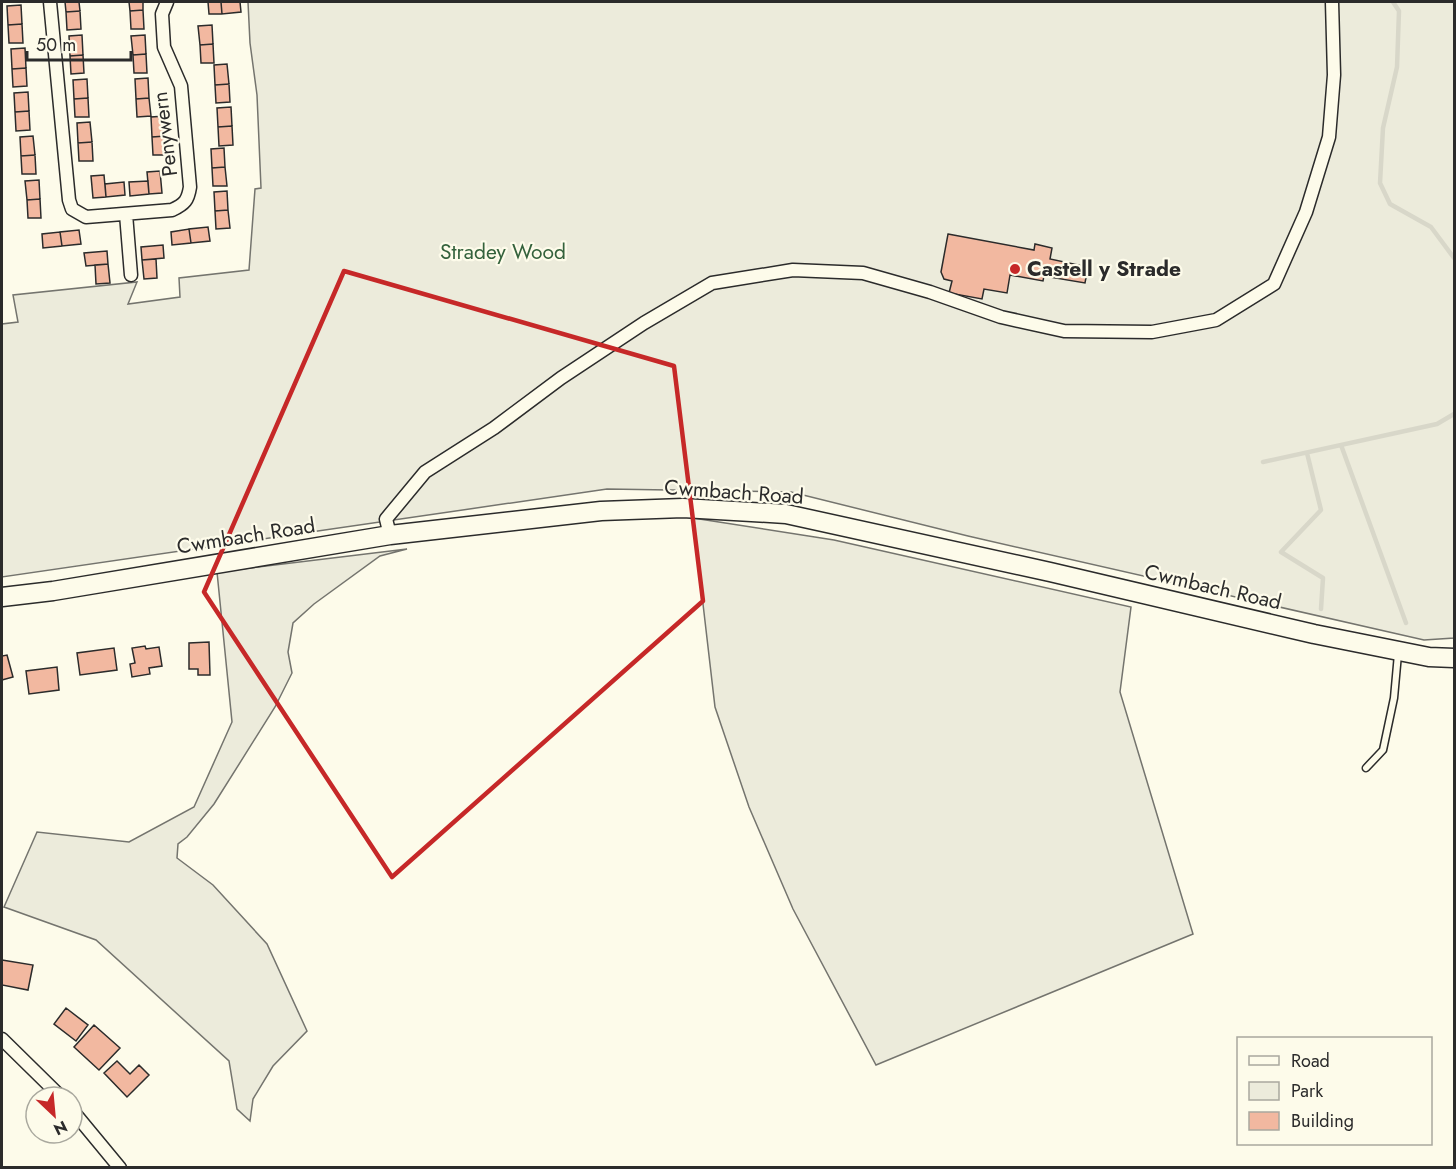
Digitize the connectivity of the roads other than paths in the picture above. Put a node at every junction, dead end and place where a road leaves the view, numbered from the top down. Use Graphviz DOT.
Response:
graph roads {
  1 [pos="50,2"];
  2 [pos="167,2"];
  3 [pos="1332,2"];
  4 [pos="126,213"];
  5 [pos="131,275"];
  6 [pos="390,535"];
  7 [pos="2,597"];
  8 [pos="1398,651"];
  9 [pos="1455,658"];
  10 [pos="1366,768"];
  11 [pos="2,1039"];
  12 [pos="49,1085"];
  13 [pos="84,1124"];
  14 [pos="120,1167"];
  1 -- 4 [label="street, Penywern"];
  2 -- 4 [label="street, Penywern"];
  3 -- 6 [label="street"];
  4 -- 5 [label="street"];
  6 -- 7 [label="main road, Cwmbach Road"];
  6 -- 8 [label="main road, Cwmbach Road"];
  8 -- 9 [label="main road, Cwmbach Road"];
  8 -- 10 [label="lane"];
  11 -- 12 [label="street"];
  13 -- 14 [label="street"];
}
